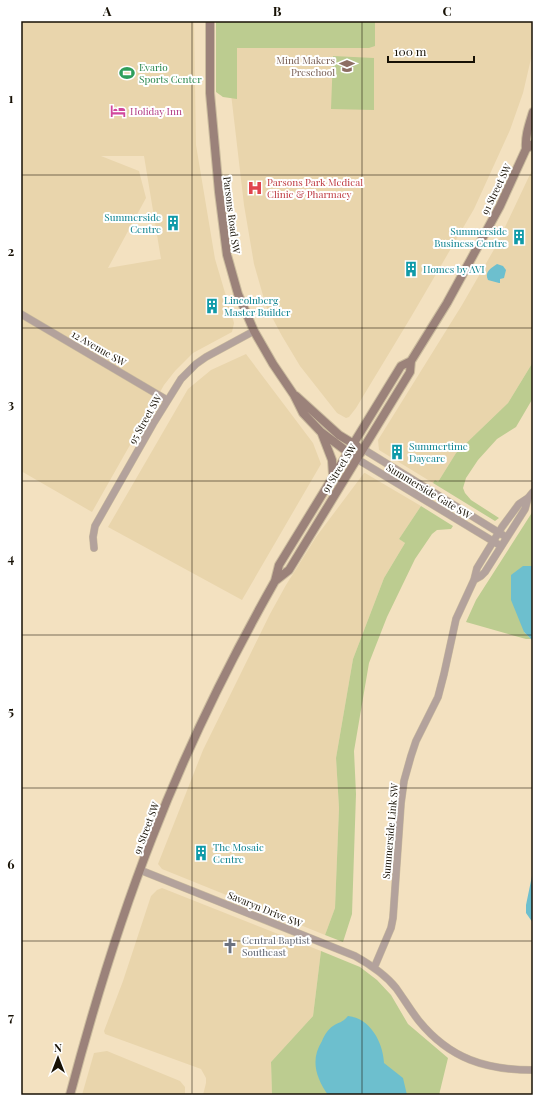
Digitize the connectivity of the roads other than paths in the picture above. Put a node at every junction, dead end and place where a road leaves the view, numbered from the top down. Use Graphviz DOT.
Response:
graph roads {
  1 [pos="210,24"];
  2 [pos="533,112"];
  3 [pos="533,144"];
  4 [pos="526,149"];
  5 [pos="21,314"];
  6 [pos="254,331"];
  7 [pos="411,361"];
  8 [pos="294,394"];
  9 [pos="167,400"];
  10 [pos="321,432"];
  11 [pos="353,444"];
  12 [pos="363,449"];
  13 [pos="347,452"];
  14 [pos="357,459"];
  15 [pos="333,475"];
  16 [pos="531,495"];
  17 [pos="499,532"];
  18 [pos="506,537"];
  19 [pos="493,541"];
  20 [pos="501,546"];
  21 [pos="94,548"];
  22 [pos="474,580"];
  23 [pos="275,581"];
  24 [pos="140,870"];
  25 [pos="374,968"];
  26 [pos="533,1070"];
  27 [pos="70,1095"];
  1 -- 6 [label="main road, Parsons Road SW"];
  2 -- 4 [label="main road, 91 Street SW"];
  3 -- 4 [label="main road"];
  4 -- 7 [label="main road, 91 Street SW"];
  5 -- 9 [label="street, 12 Avenue SW"];
  6 -- 8 [label="main road, Parsons Road SW"];
  6 -- 9 [label="street, 95 Street SW"];
  7 -- 11 [label="main road, 91 Street SW"];
  7 -- 12 [label="main road, 91 Street SW"];
  8 -- 10 [label="main road, Parsons Road SW"];
  8 -- 11 [label="main road, Parsons Road SW"];
  9 -- 21 [label="street, 95 Street SW"];
  10 -- 13 [label="main road, Parsons Road SW"];
  10 -- 15 [label="main road"];
  11 -- 12 [label="main road, Summerside Gate SW"];
  11 -- 13 [label="main road, 91 Street SW"];
  12 -- 14 [label="main road, 91 Street SW"];
  12 -- 17 [label="street, Summerside Gate SW"];
  13 -- 14 [label="main road, Summerside Gate SW"];
  13 -- 15 [label="main road, 91 Street SW"];
  14 -- 19 [label="street, Summerside Gate SW"];
  14 -- 23 [label="main road, 91 Street SW"];
  15 -- 23 [label="main road, 91 Street SW"];
  16 -- 17 [label="street, Summerside Link SW"];
  16 -- 18 [label="street"];
  17 -- 18 [label="street, Summerside Gate SW"];
  17 -- 19 [label="street, Summerside Link SW"];
  18 -- 20 [label="street"];
  19 -- 20 [label="street, Summerside Gate SW"];
  19 -- 22 [label="street, Summerside Link SW"];
  20 -- 22 [label="street"];
  22 -- 25 [label="street, Summerside Link SW"];
  23 -- 24 [label="main road, 91 Street SW"];
  24 -- 25 [label="street, Savaryn Drive SW"];
  24 -- 27 [label="main road, 91 Street SW"];
  25 -- 26 [label="street, Savaryn Drive SW"];
}
